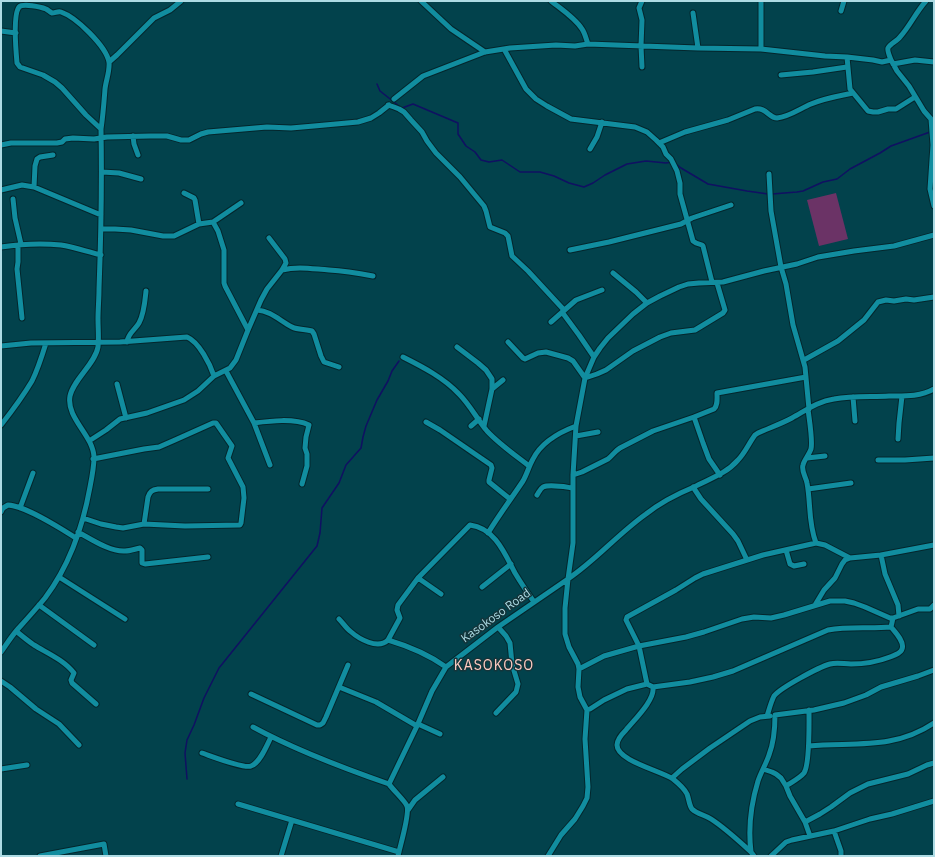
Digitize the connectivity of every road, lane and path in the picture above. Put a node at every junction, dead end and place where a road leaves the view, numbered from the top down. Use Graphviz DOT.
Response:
graph roads {
  1 [pos="181,1"];
  2 [pos="421,1"];
  3 [pos="551,1"];
  4 [pos="642,1"];
  5 [pos="761,1"];
  6 [pos="844,1"];
  7 [pos="926,1"];
  8 [pos="840,11"];
  9 [pos="693,13"];
  10 [pos="1,32"];
  11 [pos="16,33"];
  12 [pos="588,44"];
  13 [pos="641,46"];
  14 [pos="698,48"];
  15 [pos="504,49"];
  16 [pos="761,49"];
  17 [pos="485,52"];
  18 [pos="847,57"];
  19 [pos="108,62"];
  20 [pos="892,62"];
  21 [pos="934,62"];
  22 [pos="642,66"];
  23 [pos="847,67"];
  24 [pos="781,75"];
  25 [pos="853,93"];
  26 [pos="915,97"];
  27 [pos="394,99"];
  28 [pos="602,122"];
  29 [pos="101,129"];
  30 [pos="932,134"];
  31 [pos="133,136"];
  32 [pos="101,138"];
  33 [pos="659,143"];
  34 [pos="1,145"];
  35 [pos="590,149"];
  36 [pos="138,154"];
  37 [pos="53,156"];
  38 [pos="102,172"];
  39 [pos="769,174"];
  40 [pos="141,179"];
  41 [pos="34,187"];
  42 [pos="1,190"];
  43 [pos="184,193"];
  44 [pos="13,199"];
  45 [pos="241,203"];
  46 [pos="731,205"];
  47 [pos="934,206"];
  48 [pos="101,215"];
  49 [pos="687,221"];
  50 [pos="212,222"];
  51 [pos="199,224"];
  52 [pos="101,230"];
  53 [pos="934,236"];
  54 [pos="269,238"];
  55 [pos="19,245"];
  56 [pos="1,247"];
  57 [pos="570,250"];
  58 [pos="101,255"];
  59 [pos="781,267"];
  60 [pos="282,270"];
  61 [pos="613,273"];
  62 [pos="373,276"];
  63 [pos="715,282"];
  64 [pos="602,290"];
  65 [pos="146,291"];
  66 [pos="934,297"];
  67 [pos="647,303"];
  68 [pos="257,310"];
  69 [pos="563,311"];
  70 [pos="22,318"];
  71 [pos="551,322"];
  72 [pos="248,330"];
  73 [pos="127,342"];
  74 [pos="508,342"];
  75 [pos="46,343"];
  76 [pos="98,343"];
  77 [pos="1,346"];
  78 [pos="457,347"];
  79 [pos="404,357"];
  80 [pos="594,357"];
  81 [pos="804,360"];
  82 [pos="339,367"];
  83 [pos="226,371"];
  84 [pos="214,376"];
  85 [pos="806,377"];
  86 [pos="585,378"];
  87 [pos="503,380"];
  88 [pos="117,384"];
  89 [pos="492,389"];
  90 [pos="934,389"];
  91 [pos="902,396"];
  92 [pos="853,397"];
  93 [pos="808,409"];
  94 [pos="126,418"];
  95 [pos="694,418"];
  96 [pos="479,419"];
  97 [pos="855,421"];
  98 [pos="426,422"];
  99 [pos="254,423"];
  100 [pos="1,425"];
  101 [pos="471,426"];
  102 [pos="484,426"];
  103 [pos="576,426"];
  104 [pos="598,432"];
  105 [pos="576,436"];
  106 [pos="898,439"];
  107 [pos="89,441"];
  108 [pos="825,456"];
  109 [pos="807,458"];
  110 [pos="934,458"];
  111 [pos="94,459"];
  112 [pos="878,460"];
  113 [pos="270,465"];
  114 [pos="529,466"];
  115 [pos="33,473"];
  116 [pos="573,475"];
  117 [pos="720,475"];
  118 [pos="851,483"];
  119 [pos="302,484"];
  120 [pos="693,487"];
  121 [pos="573,488"];
  122 [pos="208,489"];
  123 [pos="808,489"];
  124 [pos="537,495"];
  125 [pos="510,499"];
  126 [pos="20,508"];
  127 [pos="1,510"];
  128 [pos="83,518"];
  129 [pos="144,524"];
  130 [pos="488,533"];
  131 [pos="77,535"];
  132 [pos="816,543"];
  133 [pos="934,545"];
  134 [pos="786,550"];
  135 [pos="881,555"];
  136 [pos="208,557"];
  137 [pos="850,558"];
  138 [pos="747,560"];
  139 [pos="511,564"];
  140 [pos="804,564"];
  141 [pos="59,577"];
  142 [pos="418,578"];
  143 [pos="568,579"];
  144 [pos="482,587"];
  145 [pos="441,594"];
  146 [pos="534,602"];
  147 [pos="815,605"];
  148 [pos="934,605"];
  149 [pos="39,606"];
  150 [pos="899,616"];
  151 [pos="893,618"];
  152 [pos="125,619"];
  153 [pos="339,619"];
  154 [pos="498,627"];
  155 [pos="891,627"];
  156 [pos="16,631"];
  157 [pos="388,640"];
  158 [pos="94,645"];
  159 [pos="639,646"];
  160 [pos="1,652"];
  161 [pos="348,665"];
  162 [pos="446,667"];
  163 [pos="579,669"];
  164 [pos="934,670"];
  165 [pos="1,681"];
  166 [pos="647,684"];
  167 [pos="339,687"];
  168 [pos="654,687"];
  169 [pos="251,694"];
  170 [pos="96,704"];
  171 [pos="587,710"];
  172 [pos="809,710"];
  173 [pos="496,713"];
  174 [pos="775,715"];
  175 [pos="767,716"];
  176 [pos="934,722"];
  177 [pos="418,725"];
  178 [pos="252,727"];
  179 [pos="440,734"];
  180 [pos="271,737"];
  181 [pos="79,745"];
  182 [pos="809,746"];
  183 [pos="202,753"];
  184 [pos="934,763"];
  185 [pos="27,765"];
  186 [pos="1,769"];
  187 [pos="763,769"];
  188 [pos="443,777"];
  189 [pos="672,778"];
  190 [pos="388,784"];
  191 [pos="786,786"];
  192 [pos="934,801"];
  193 [pos="238,804"];
  194 [pos="408,810"];
  195 [pos="292,820"];
  196 [pos="804,822"];
  197 [pos="834,831"];
  198 [pos="810,836"];
  199 [pos="398,854"];
  200 [pos="753,854"];
  201 [pos="40,856"];
  202 [pos="106,856"];
  203 [pos="281,856"];
  204 [pos="548,856"];
  205 [pos="771,856"];
  206 [pos="841,856"];
  1 -- 19 [label="street"];
  2 -- 17 [label="street"];
  3 -- 12 [label="street"];
  4 -- 13 [label="street"];
  5 -- 16 [label="street"];
  6 -- 8 [label="street"];
  7 -- 20 [label="street"];
  9 -- 14 [label="street"];
  10 -- 11 [label="street"];
  11 -- 19 [label="street"];
  11 -- 29 [label="street"];
  12 -- 13 [label="street"];
  12 -- 15 [label="street"];
  13 -- 14 [label="street"];
  13 -- 22 [label="street"];
  14 -- 16 [label="street"];
  15 -- 17 [label="street"];
  15 -- 28 [label="street"];
  16 -- 18 [label="street"];
  17 -- 27 [label="street"];
  18 -- 20 [label="street"];
  18 -- 23 [label="street"];
  19 -- 29 [label="street"];
  20 -- 21 [label="street"];
  20 -- 26 [label="street"];
  23 -- 24 [label="street"];
  23 -- 25 [label="street"];
  25 -- 26 [label="street"];
  25 -- 33 [label="street"];
  26 -- 30 [label="street"];
  28 -- 33 [label="street"];
  28 -- 35 [label="street"];
  29 -- 32 [label="street"];
  30 -- 47 [label="street"];
  31 -- 32 [label="street"];
  31 -- 36 [label="street"];
  31 -- 69 [label="street"];
  32 -- 34 [label="street"];
  32 -- 38 [label="street"];
  33 -- 49 [label="street"];
  37 -- 41 [label="street"];
  38 -- 40 [label="street"];
  38 -- 48 [label="street"];
  39 -- 59 [label="street"];
  41 -- 42 [label="street"];
  41 -- 48 [label="street"];
  43 -- 51 [label="street"];
  44 -- 55 [label="street"];
  45 -- 50 [label="street"];
  46 -- 49 [label="street"];
  48 -- 52 [label="street"];
  49 -- 57 [label="street"];
  49 -- 63 [label="street"];
  50 -- 51 [label="street"];
  50 -- 72 [label="street"];
  51 -- 52 [label="street"];
  52 -- 58 [label="street"];
  53 -- 59 [label="street"];
  54 -- 60 [label="street"];
  55 -- 56 [label="street"];
  55 -- 58 [label="street"];
  55 -- 70 [label="street"];
  58 -- 76 [label="street"];
  59 -- 63 [label="street"];
  59 -- 81 [label="street"];
  60 -- 62 [label="street"];
  60 -- 68 [label="street"];
  61 -- 67 [label="street"];
  63 -- 67 [label="street"];
  63 -- 86 [label="street"];
  64 -- 69 [label="street"];
  65 -- 73 [label="street"];
  66 -- 81 [label="street"];
  67 -- 80 [label="street"];
  68 -- 72 [label="street"];
  68 -- 82 [label="street"];
  69 -- 71 [label="street"];
  69 -- 80 [label="street"];
  72 -- 83 [label="street"];
  73 -- 76 [label="street"];
  73 -- 84 [label="street"];
  74 -- 86 [label="street"];
  75 -- 76 [label="street"];
  75 -- 77 [label="street"];
  75 -- 100 [label="street"];
  76 -- 107 [label="street"];
  78 -- 89 [label="street"];
  79 -- 96 [label="street"];
  80 -- 86 [label="street"];
  81 -- 85 [label="street"];
  83 -- 84 [label="street"];
  83 -- 99 [label="street"];
  84 -- 94 [label="street"];
  85 -- 93 [label="street"];
  85 -- 95 [label="street"];
  86 -- 103 [label="street"];
  87 -- 89 [label="street"];
  88 -- 94 [label="street"];
  89 -- 102 [label="street"];
  90 -- 91 [label="street, Kasokoso Road"];
  91 -- 92 [label="street, Kasokoso Road"];
  91 -- 106 [label="street"];
  92 -- 93 [label="street, Kasokoso Road"];
  92 -- 97 [label="street"];
  93 -- 109 [label="street"];
  93 -- 117 [label="street, Kasokoso Road"];
  94 -- 107 [label="street"];
  95 -- 116 [label="street"];
  95 -- 117 [label="street"];
  96 -- 101 [label="street"];
  96 -- 102 [label="street"];
  98 -- 125 [label="street"];
  99 -- 113 [label="street"];
  99 -- 119 [label="street"];
  102 -- 114 [label="street"];
  103 -- 105 [label="street"];
  103 -- 114 [label="street"];
  104 -- 105 [label="street"];
  105 -- 116 [label="street"];
  107 -- 111 [label="street"];
  108 -- 109 [label="street"];
  109 -- 123 [label="street"];
  110 -- 112 [label="street"];
  111 -- 128 [label="street"];
  111 -- 129 [label="street"];
  114 -- 125 [label="street"];
  115 -- 126 [label="street"];
  116 -- 121 [label="street"];
  117 -- 120 [label="street, Kasokoso Road"];
  118 -- 123 [label="street"];
  120 -- 138 [label="street"];
  120 -- 143 [label="street, Kasokoso Road"];
  121 -- 124 [label="street"];
  121 -- 143 [label="street"];
  122 -- 129 [label="street"];
  123 -- 132 [label="street"];
  125 -- 130 [label="street"];
  126 -- 127 [label="street"];
  126 -- 131 [label="street"];
  128 -- 129 [label="street"];
  128 -- 131 [label="street"];
  130 -- 139 [label="street"];
  130 -- 142 [label="street"];
  131 -- 136 [label="street"];
  131 -- 141 [label="street"];
  132 -- 134 [label="street"];
  132 -- 137 [label="street"];
  133 -- 135 [label="street"];
  134 -- 138 [label="street"];
  134 -- 140 [label="street"];
  135 -- 137 [label="street"];
  135 -- 150 [label="street"];
  137 -- 147 [label="street"];
  138 -- 159 [label="street"];
  139 -- 144 [label="street"];
  139 -- 146 [label="street"];
  141 -- 149 [label="street"];
  141 -- 152 [label="street"];
  142 -- 145 [label="street"];
  142 -- 157 [label="street"];
  143 -- 146 [label="street, Kasokoso Road"];
  143 -- 163 [label="street"];
  146 -- 154 [label="street, Kasokoso Road"];
  147 -- 151 [label="street"];
  147 -- 159 [label="street"];
  148 -- 150 [label="street"];
  149 -- 156 [label="street"];
  149 -- 158 [label="street"];
  150 -- 151 [label="street"];
  151 -- 155 [label="street"];
  153 -- 157 [label="street"];
  154 -- 162 [label="street, Kasokoso Road"];
  154 -- 173 [label="street"];
  155 -- 168 [label="street"];
  155 -- 175 [label="street"];
  156 -- 160 [label="street"];
  156 -- 170 [label="street"];
  157 -- 162 [label="street"];
  159 -- 163 [label="street"];
  159 -- 166 [label="street"];
  161 -- 167 [label="street"];
  162 -- 177 [label="street, Kasokoso Road"];
  163 -- 171 [label="street"];
  164 -- 172 [label="street"];
  165 -- 181 [label="street"];
  166 -- 168 [label="street"];
  166 -- 171 [label="street"];
  167 -- 169 [label="street"];
  167 -- 177 [label="street"];
  168 -- 189 [label="street"];
  171 -- 204 [label="street"];
  172 -- 174 [label="street"];
  172 -- 182 [label="street"];
  174 -- 175 [label="street"];
  174 -- 187 [label="street"];
  175 -- 189 [label="street"];
  176 -- 182 [label="street"];
  177 -- 179 [label="street"];
  177 -- 190 [label="street, Kasokoso Road"];
  178 -- 180 [label="street"];
  180 -- 183 [label="street"];
  180 -- 190 [label="street"];
  182 -- 191 [label="street"];
  184 -- 196 [label="street"];
  185 -- 186 [label="street"];
  187 -- 191 [label="street"];
  187 -- 200 [label="street"];
  188 -- 194 [label="street"];
  189 -- 200 [label="street"];
  190 -- 194 [label="street"];
  191 -- 196 [label="street"];
  192 -- 197 [label="street"];
  193 -- 195 [label="street"];
  194 -- 199 [label="street"];
  195 -- 199 [label="street"];
  195 -- 203 [label="street"];
  196 -- 198 [label="street"];
  197 -- 198 [label="street"];
  197 -- 206 [label="street"];
  198 -- 205 [label="street"];
  201 -- 202 [label="street"];
}
